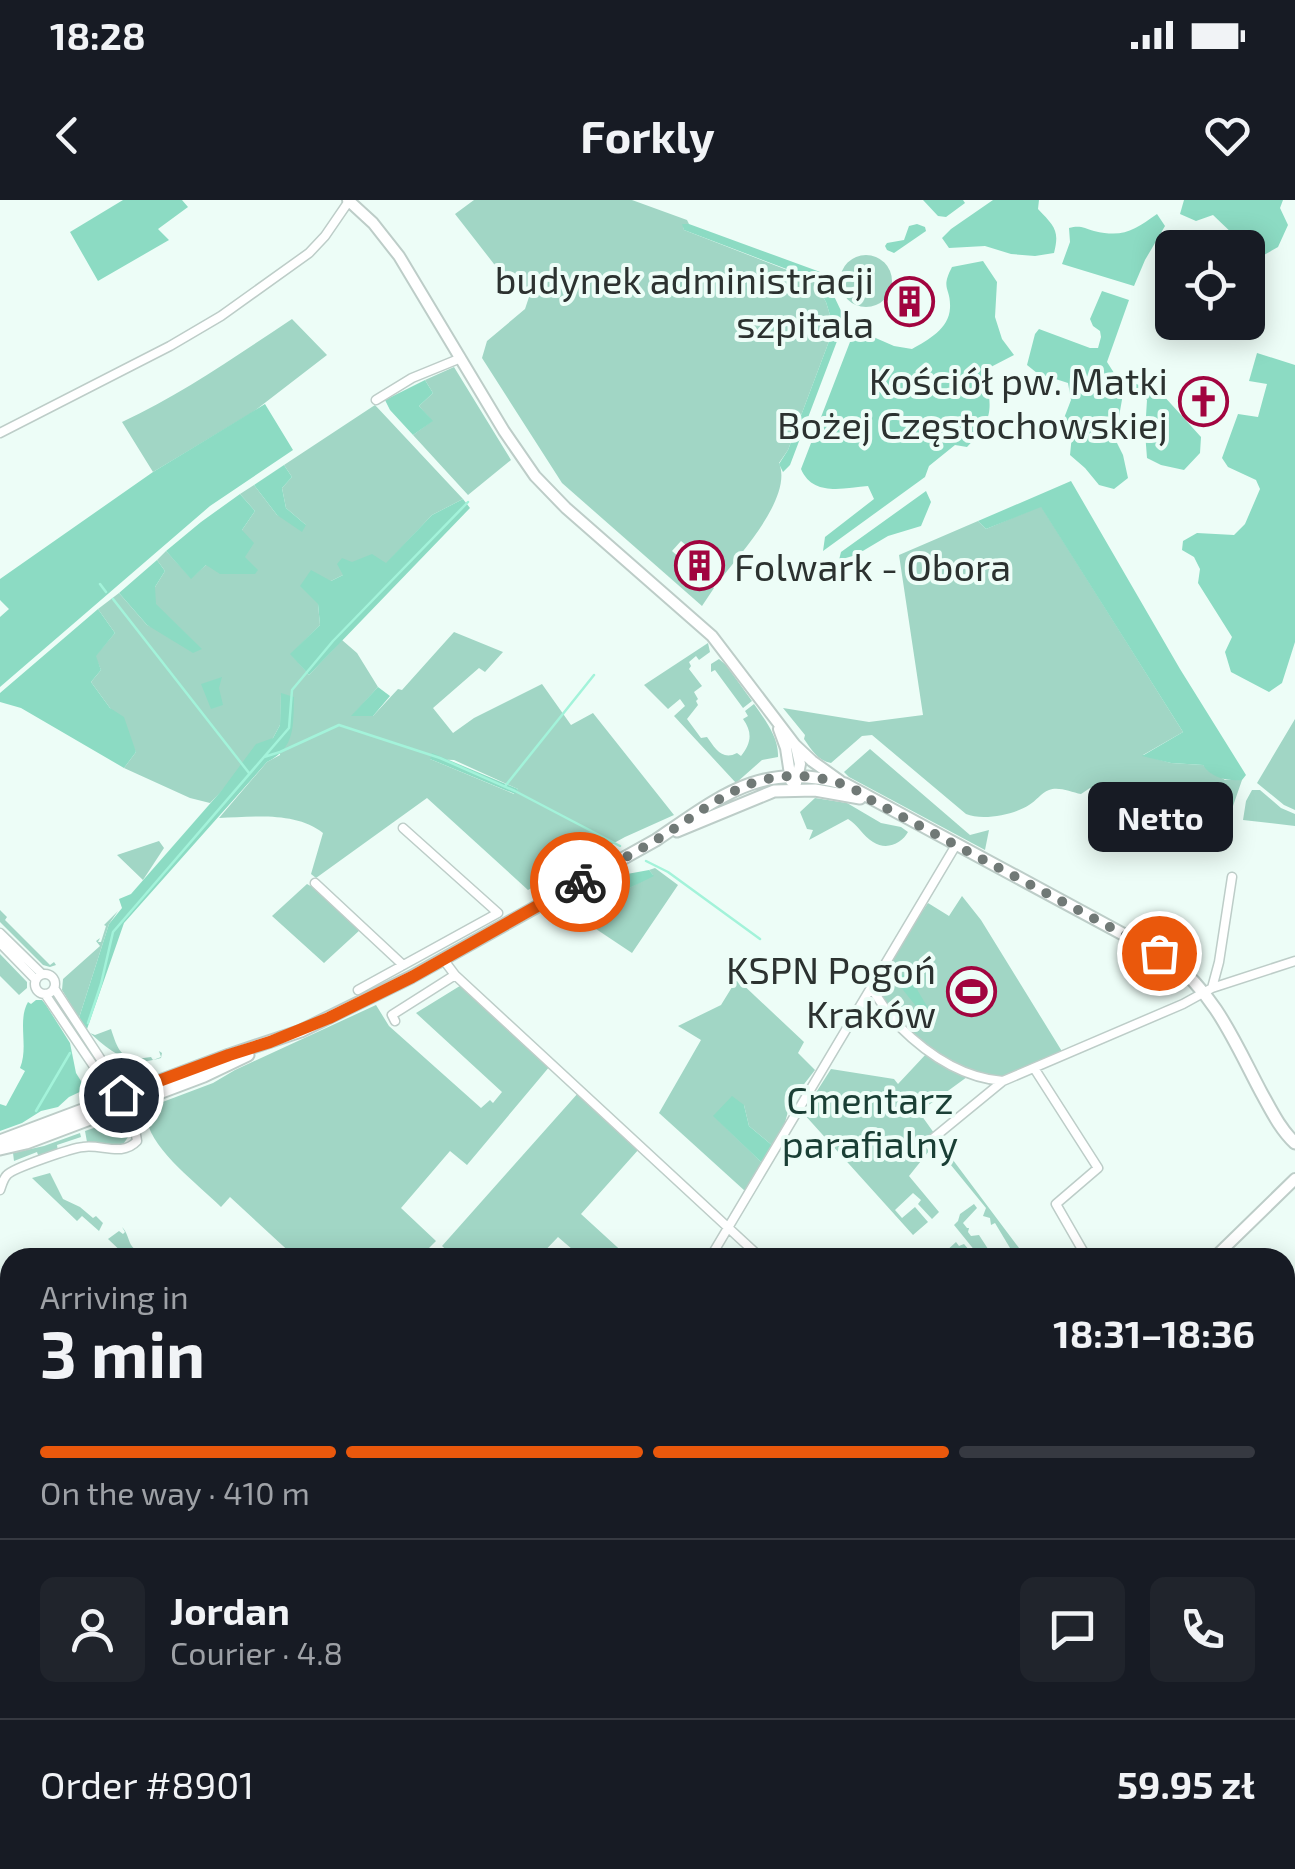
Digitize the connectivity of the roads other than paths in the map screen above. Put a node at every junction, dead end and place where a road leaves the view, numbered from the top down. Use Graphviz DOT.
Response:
graph roads {
  1 [pos="348,200"];
  2 [pos="461,358"];
  3 [pos="376,400"];
  4 [pos="0,433"];
  5 [pos="774,720"];
  6 [pos="795,745"];
  7 [pos="793,780"];
  8 [pos="845,784"];
  9 [pos="869,799"];
  10 [pos="404,828"];
  11 [pos="956,845"];
  12 [pos="1232,877"];
  13 [pos="315,883"];
  14 [pos="0,933"];
  15 [pos="0,943"];
  16 [pos="443,959"];
  17 [pos="1295,961"];
  18 [pos="403,965"];
  19 [pos="455,975"];
  20 [pos="39,977"];
  21 [pos="412,977"];
  22 [pos="871,988"];
  23 [pos="358,990"];
  24 [pos="1208,990"];
  25 [pos="50,991"];
  26 [pos="395,1021"];
  27 [pos="1034,1068"];
  28 [pos="1004,1081"];
  29 [pos="118,1100"];
  30 [pos="0,1140"];
  31 [pos="930,1140"];
  32 [pos="1291,1140"];
  33 [pos="0,1149"];
  34 [pos="1295,1153"];
  35 [pos="1295,1179"];
  36 [pos="0,1190"];
  37 [pos="729,1227"];
  38 [pos="716,1248"];
  39 [pos="751,1248"];
  40 [pos="1080,1248"];
  41 [pos="1224,1248"];
  1 -- 2 [label="street"];
  1 -- 4 [label="street"];
  2 -- 3 [label="street"];
  2 -- 5 [label="street"];
  5 -- 6 [label="street"];
  5 -- 7 [label="street"];
  6 -- 7 [label="street"];
  6 -- 8 [label="street"];
  7 -- 8 [label="main road"];
  7 -- 9 [label="main road"];
  7 -- 16 [label="main road"];
  8 -- 9 [label="main road"];
  9 -- 11 [label="main road"];
  10 -- 18 [label="street"];
  11 -- 22 [label="street"];
  11 -- 24 [label="main road"];
  12 -- 24 [label="street"];
  13 -- 18 [label="street"];
  14 -- 20 [label="street"];
  15 -- 20 [label="street"];
  16 -- 19 [label="street"];
  16 -- 21 [label="main road"];
  17 -- 24 [label="street"];
  18 -- 21 [label="street"];
  18 -- 23 [label="street"];
  19 -- 26 [label="street"];
  19 -- 37 [label="street"];
  20 -- 25 [label="street"];
  20 -- 25 [label="street"];
  21 -- 29 [label="main road"];
  22 -- 28 [label="street"];
  22 -- 37 [label="street"];
  24 -- 27 [label="street"];
  24 -- 32 [label="main road"];
  25 -- 29 [label="street"];
  27 -- 28 [label="street"];
  27 -- 40 [label="street"];
  28 -- 31 [label="street"];
  29 -- 30 [label="main road"];
  29 -- 33 [label="main road"];
  29 -- 36 [label="street"];
  32 -- 34 [label="street"];
  35 -- 41 [label="street"];
  37 -- 38 [label="street"];
  37 -- 39 [label="street"];
}
